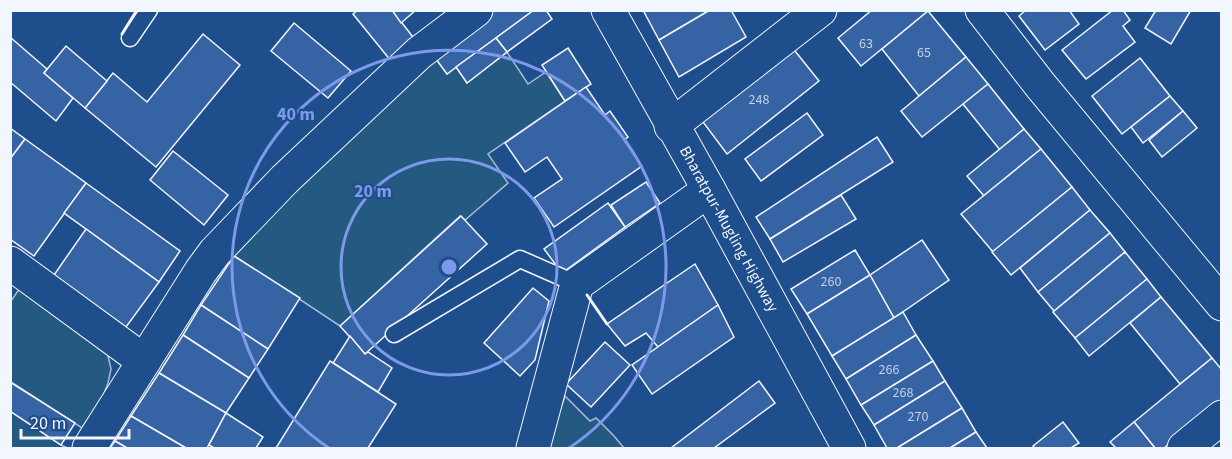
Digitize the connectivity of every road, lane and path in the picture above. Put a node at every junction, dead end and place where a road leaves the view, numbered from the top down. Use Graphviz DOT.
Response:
graph roads {
  1 [pos="149,10"];
  2 [pos="476,10"];
  3 [pos="608,10"];
  4 [pos="820,10"];
  5 [pos="982,10"];
  6 [pos="130,38"];
  7 [pos="671,126"];
  8 [pos="709,190"];
  9 [pos="10,263"];
  10 [pos="577,284"];
  11 [pos="1221,304"];
  12 [pos="394,334"];
  13 [pos="144,361"];
  14 [pos="1221,417"];
  15 [pos="89,448"];
  16 [pos="533,448"];
  17 [pos="849,448"];
  18 [pos="1184,448"];
  1 -- 6 [label="lane"];
  2 -- 13 [label="street"];
  3 -- 7 [label="street, Bharatpur-Mugling Highway"];
  4 -- 7 [label="street"];
  5 -- 11 [label="street"];
  7 -- 8 [label="street, Bharatpur-Mugling Highway"];
  8 -- 10 [label="street"];
  8 -- 17 [label="street, Bharatpur-Mugling Highway"];
  9 -- 13 [label="street"];
  10 -- 12 [label="lane"];
  10 -- 16 [label="street"];
  13 -- 15 [label="street"];
  14 -- 18 [label="street"];
}
